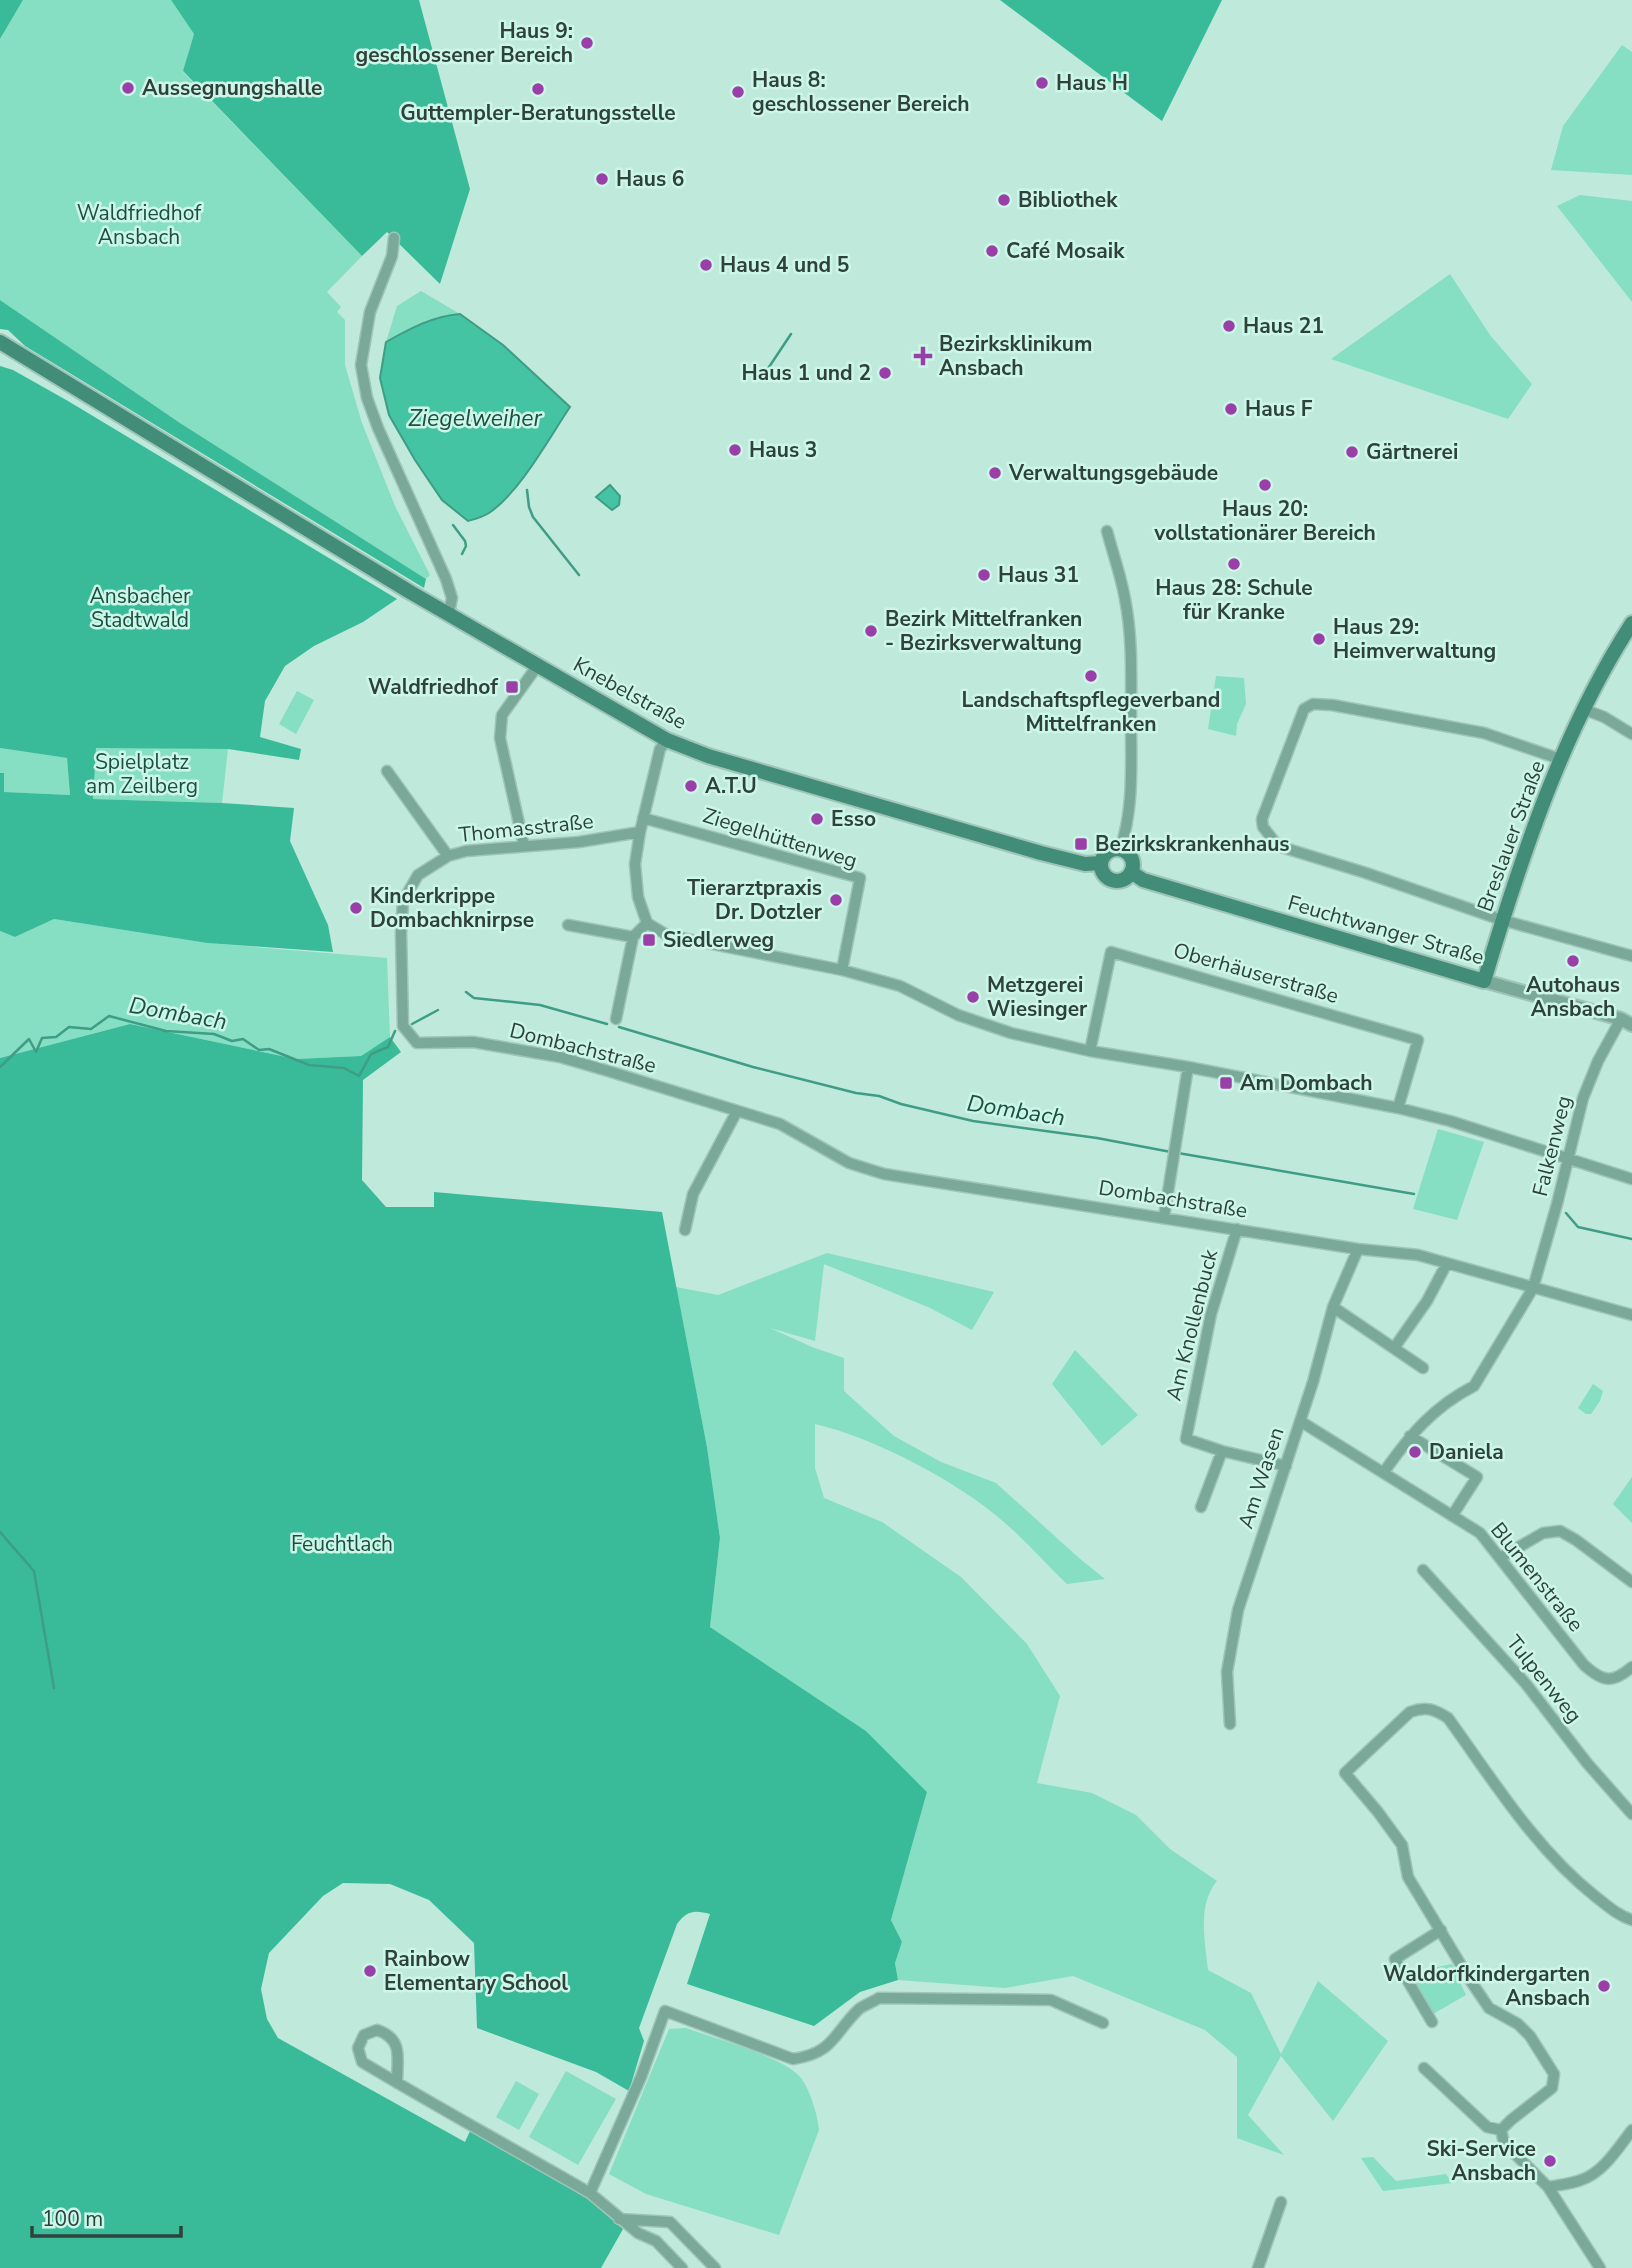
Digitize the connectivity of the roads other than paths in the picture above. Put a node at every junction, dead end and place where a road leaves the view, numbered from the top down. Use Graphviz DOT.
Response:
graph roads {
  1 [pos="394,238"];
  2 [pos="0,342"];
  3 [pos="1107,531"];
  4 [pos="449,613"];
  5 [pos="1632,623"];
  6 [pos="538,665"];
  7 [pos="1583,709"];
  8 [pos="1632,734"];
  9 [pos="667,740"];
  10 [pos="1560,760"];
  11 [pos="387,771"];
  12 [pos="643,818"];
  13 [pos="640,832"];
  14 [pos="524,846"];
  15 [pos="1120,849"];
  16 [pos="448,856"];
  17 [pos="1101,863"];
  18 [pos="1131,872"];
  19 [pos="1503,920"];
  20 [pos="647,923"];
  21 [pos="568,925"];
  22 [pos="633,937"];
  23 [pos="1632,956"];
  24 [pos="842,970"];
  25 [pos="1485,981"];
  26 [pos="616,1018"];
  27 [pos="1629,1023"];
  28 [pos="417,1043"];
  29 [pos="1090,1051"];
  30 [pos="1188,1067"];
  31 [pos="1398,1108"];
  32 [pos="737,1111"];
  33 [pos="1566,1159"];
  34 [pos="1632,1180"];
  35 [pos="1164,1217"];
  36 [pos="1237,1229"];
  37 [pos="685,1230"];
  38 [pos="1358,1249"];
  39 [pos="1447,1263"];
  40 [pos="1533,1288"];
  41 [pos="1333,1307"];
  42 [pos="1632,1315"];
  43 [pos="1394,1348"];
  44 [pos="1423,1368"];
  45 [pos="1300,1421"];
  46 [pos="1409,1436"];
  47 [pos="1222,1451"];
  48 [pos="1286,1466"];
  49 [pos="1384,1472"];
  50 [pos="1201,1507"];
  51 [pos="1452,1516"];
  52 [pos="1500,1558"];
  53 [pos="1423,1570"];
  54 [pos="1632,1582"];
  55 [pos="1632,1667"];
  56 [pos="1230,1724"];
  57 [pos="1632,1814"];
  58 [pos="1632,1920"];
  59 [pos="1441,1930"];
  60 [pos="1433,2022"];
  61 [pos="1103,2023"];
  62 [pos="1424,2068"];
  63 [pos="397,2083"];
  64 [pos="1501,2130"];
  65 [pos="1632,2130"];
  66 [pos="1548,2187"];
  67 [pos="590,2193"];
  68 [pos="1281,2202"];
  69 [pos="619,2219"];
  70 [pos="682,2268"];
  71 [pos="715,2268"];
  72 [pos="1258,2268"];
  73 [pos="1600,2268"];
  1 -- 4 [label="street"];
  2 -- 4 [label="main road, Knebelstraße"];
  3 -- 15 [label="street"];
  4 -- 6 [label="main road, Knebelstraße"];
  5 -- 7 [label="main road, Breslauer Straße"];
  6 -- 9 [label="main road, Knebelstraße"];
  6 -- 14 [label="street"];
  7 -- 8 [label="street"];
  7 -- 10 [label="main road, Breslauer Straße"];
  9 -- 12 [label="street"];
  9 -- 17 [label="main road, Knebelstraße"];
  10 -- 19 [label="main road, Breslauer Straße"];
  10 -- 19 [label="street"];
  11 -- 16 [label="street"];
  12 -- 13 [label="street"];
  12 -- 24 [label="street, Ziegelhüttenweg"];
  13 -- 14 [label="street, Thomasstraße"];
  13 -- 20 [label="street"];
  14 -- 16 [label="street, Thomasstraße"];
  15 -- 17 [label="main road"];
  15 -- 18 [label="main road"];
  16 -- 28 [label="street, Thomasstraße"];
  17 -- 18 [label="main road"];
  18 -- 25 [label="main road, Feuchtwanger Straße"];
  19 -- 23 [label="street"];
  19 -- 25 [label="main road, Breslauer Straße"];
  20 -- 22 [label="street"];
  20 -- 24 [label="street"];
  21 -- 22 [label="street"];
  22 -- 26 [label="street"];
  24 -- 29 [label="street"];
  25 -- 27 [label="street, Feuchtwanger Straße"];
  27 -- 33 [label="street, Falkenweg"];
  28 -- 32 [label="street, Dombachstraße"];
  29 -- 30 [label="street"];
  29 -- 31 [label="street, Oberhäuserstraße"];
  30 -- 31 [label="street"];
  30 -- 35 [label="street"];
  31 -- 33 [label="street"];
  32 -- 35 [label="street, Dombachstraße"];
  32 -- 37 [label="street"];
  33 -- 34 [label="street"];
  33 -- 40 [label="street, Falkenweg"];
  35 -- 36 [label="street, Dombachstraße"];
  36 -- 38 [label="street, Dombachstraße"];
  36 -- 47 [label="street, Am Knollenbuck"];
  38 -- 39 [label="street, Dombachstraße"];
  38 -- 41 [label="street, Am Wasen"];
  39 -- 40 [label="street, Dombachstraße"];
  39 -- 43 [label="street"];
  40 -- 42 [label="street, Dombachstraße"];
  40 -- 46 [label="street, Falkenweg"];
  41 -- 43 [label="street"];
  41 -- 45 [label="street, Am Wasen"];
  43 -- 44 [label="street"];
  45 -- 48 [label="street, Am Wasen"];
  45 -- 49 [label="street, Blumenstraße"];
  46 -- 49 [label="street, Falkenweg"];
  46 -- 51 [label="street"];
  47 -- 48 [label="street"];
  47 -- 50 [label="street"];
  48 -- 56 [label="street, Am Wasen"];
  49 -- 51 [label="street, Blumenstraße"];
  51 -- 52 [label="street, Blumenstraße"];
  52 -- 54 [label="street"];
  52 -- 55 [label="street, Blumenstraße"];
  53 -- 57 [label="street, Tulpenweg"];
  58 -- 59 [label="street"];
  59 -- 60 [label="street"];
  59 -- 64 [label="street"];
  61 -- 67 [label="street"];
  62 -- 64 [label="street"];
  63 -- 63 [label="street"];
  63 -- 67 [label="street"];
  64 -- 66 [label="street"];
  65 -- 66 [label="street"];
  66 -- 73 [label="street"];
  67 -- 69 [label="street"];
  68 -- 72 [label="street"];
  69 -- 70 [label="street"];
  69 -- 71 [label="street"];
}
